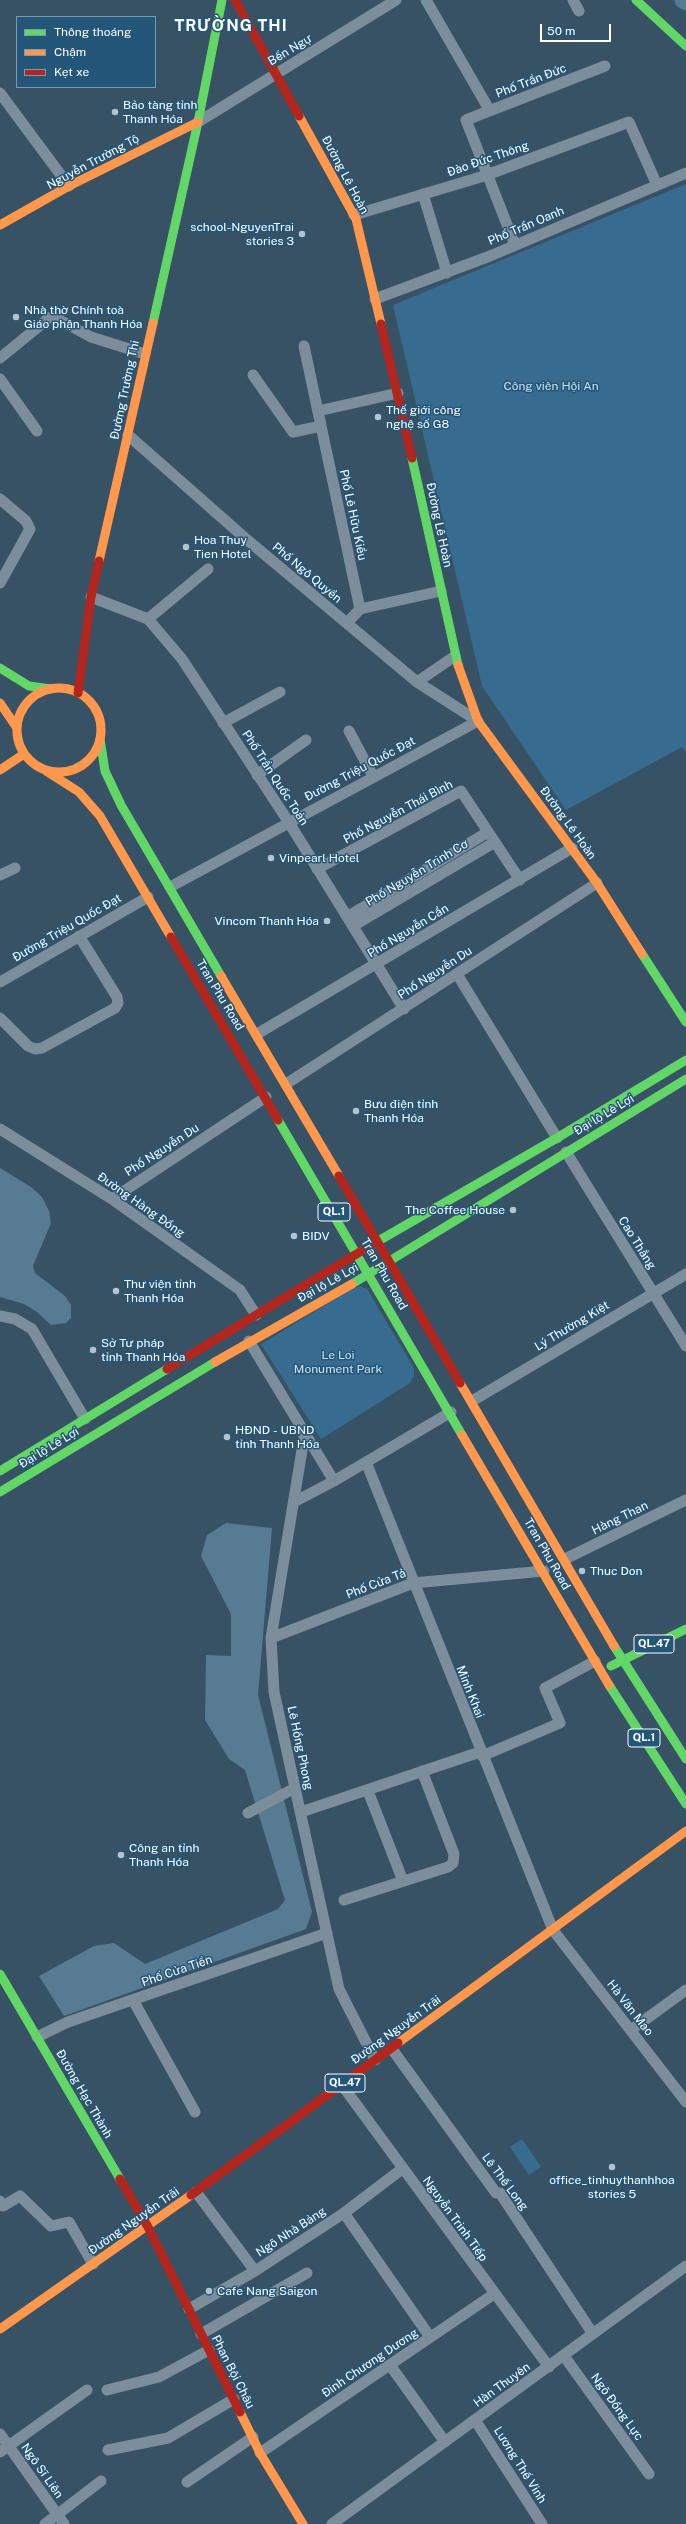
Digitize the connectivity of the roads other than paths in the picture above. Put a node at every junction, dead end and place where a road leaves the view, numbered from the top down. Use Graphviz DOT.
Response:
graph roads {
  1 [pos="222,0"];
  2 [pos="235,0"];
  3 [pos="396,0"];
  4 [pos="426,0"];
  5 [pos="573,0"];
  6 [pos="636,0"];
  7 [pos="579,12"];
  8 [pos="686,46"];
  9 [pos="605,66"];
  10 [pos="277,73"];
  11 [pos="0,93"];
  12 [pos="490,111"];
  13 [pos="198,122"];
  14 [pos="686,173"];
  15 [pos="486,175"];
  16 [pos="657,185"];
  17 [pos="69,186"];
  18 [pos="423,194"];
  19 [pos="354,215"];
  20 [pos="0,226"];
  21 [pos="515,245"];
  22 [pos="447,273"];
  23 [pos="375,299"];
  24 [pos="304,346"];
  25 [pos="145,354"];
  26 [pos="0,358"];
  27 [pos="252,375"];
  28 [pos="0,379"];
  29 [pos="398,393"];
  30 [pos="318,411"];
  31 [pos="321,426"];
  32 [pos="36,432"];
  33 [pos="128,435"];
  34 [pos="0,499"];
  35 [pos="208,569"];
  36 [pos="0,583"];
  37 [pos="441,591"];
  38 [pos="91,597"];
  39 [pos="360,609"];
  40 [pos="148,619"];
  41 [pos="346,623"];
  42 [pos="455,656"];
  43 [pos="0,668"];
  44 [pos="417,682"];
  45 [pos="51,690"];
  46 [pos="280,692"];
  47 [pos="78,693"];
  48 [pos="0,703"];
  49 [pos="478,721"];
  50 [pos="223,723"];
  51 [pos="17,728"];
  52 [pos="349,731"];
  53 [pos="100,740"];
  54 [pos="306,740"];
  55 [pos="24,754"];
  56 [pos="0,770"];
  57 [pos="46,770"];
  58 [pos="257,775"];
  59 [pos="373,776"];
  60 [pos="288,822"];
  61 [pos="488,832"];
  62 [pos="494,842"];
  63 [pos="572,848"];
  64 [pos="15,868"];
  65 [pos="317,869"];
  66 [pos="0,875"];
  67 [pos="520,880"];
  68 [pos="596,883"];
  69 [pos="170,887"];
  70 [pos="148,897"];
  71 [pos="350,922"];
  72 [pos="79,936"];
  73 [pos="376,964"];
  74 [pos="457,974"];
  75 [pos="0,982"];
  76 [pos="228,985"];
  77 [pos="207,996"];
  78 [pos="404,1009"];
  79 [pos="0,1018"];
  80 [pos="686,1022"];
  81 [pos="257,1034"];
  82 [pos="686,1060"];
  83 [pos="686,1079"];
  84 [pos="286,1084"];
  85 [pos="266,1097"];
  86 [pos="0,1129"];
  87 [pos="557,1138"];
  88 [pos="566,1152"];
  89 [pos="112,1199"];
  90 [pos="378,1241"];
  91 [pos="358,1253"];
  92 [pos="391,1261"];
  93 [pos="370,1274"];
  94 [pos="686,1274"];
  95 [pos="653,1294"];
  96 [pos="256,1315"];
  97 [pos="0,1316"];
  98 [pos="249,1341"];
  99 [pos="686,1346"];
  100 [pos="472,1401"];
  101 [pos="451,1412"];
  102 [pos="85,1419"];
  103 [pos="305,1432"];
  104 [pos="19,1460"];
  105 [pos="366,1462"];
  106 [pos="0,1472"];
  107 [pos="28,1474"];
  108 [pos="334,1482"];
  109 [pos="0,1492"];
  110 [pos="686,1500"];
  111 [pos="294,1502"];
  112 [pos="565,1559"];
  113 [pos="544,1572"];
  114 [pos="413,1583"];
  115 [pos="686,1629"];
  116 [pos="271,1638"];
  117 [pos="622,1660"];
  118 [pos="595,1661"];
  119 [pos="601,1672"];
  120 [pos="481,1754"];
  121 [pos="686,1759"];
  122 [pos="422,1771"];
  123 [pos="295,1788"];
  124 [pos="368,1791"];
  125 [pos="686,1804"];
  126 [pos="301,1812"];
  127 [pos="248,1813"];
  128 [pos="686,1831"];
  129 [pos="403,1882"];
  130 [pos="344,1900"];
  131 [pos="553,1930"];
  132 [pos="327,1933"];
  133 [pos="0,1974"];
  134 [pos="686,1990"];
  135 [pos="132,2000"];
  136 [pos="631,2030"];
  137 [pos="37,2037"];
  138 [pos="392,2049"];
  139 [pos="375,2060"];
  140 [pos="342,2085"];
  141 [pos="686,2102"];
  142 [pos="194,2112"];
  143 [pos="402,2169"];
  144 [pos="196,2192"];
  145 [pos="0,2201"];
  146 [pos="344,2213"];
  147 [pos="148,2227"];
  148 [pos="93,2264"];
  149 [pos="685,2269"];
  150 [pos="255,2271"];
  151 [pos="307,2273"];
  152 [pos="494,2294"];
  153 [pos="189,2309"];
  154 [pos="1,2326"];
  155 [pos="201,2334"];
  156 [pos="593,2334"];
  157 [pos="430,2338"];
  158 [pos="209,2350"];
  159 [pos="564,2356"];
  160 [pos="390,2365"];
  161 [pos="549,2367"];
  162 [pos="87,2390"];
  163 [pos="107,2390"];
  164 [pos="234,2399"];
  165 [pos="476,2420"];
  166 [pos="0,2434"];
  167 [pos="253,2438"];
  168 [pos="445,2442"];
  169 [pos="4,2449"];
  170 [pos="108,2450"];
  171 [pos="260,2453"];
  172 [pos="650,2474"];
  173 [pos="101,2481"];
  174 [pos="187,2482"];
  175 [pos="57,2514"];
  176 [pos="45,2524"];
  177 [pos="64,2524"];
  178 [pos="303,2524"];
  179 [pos="332,2524"];
  180 [pos="542,2524"];
  1 -- 13 [label="main road, Đường Trường Thi"];
  2 -- 10 [label="main road, Đường Lê Hoàn"];
  3 -- 10 [label="street, Bến Ngự"];
  4 -- 12 [label="street"];
  5 -- 7 [label="street"];
  6 -- 8 [label="main road"];
  9 -- 12 [label="street, Phố Trần Đức"];
  10 -- 13 [label="street, Bến Ngự"];
  10 -- 19 [label="main road, Đường Lê Hoàn"];
  11 -- 17 [label="street"];
  12 -- 15 [label="street, Phố Trần Đức"];
  13 -- 17 [label="main road, Nguyễn Trường Tộ"];
  13 -- 25 [label="main road, Đường Trường Thi"];
  14 -- 16 [label="street, Phố Trần Oanh"];
  15 -- 16 [label="street, Đào Đức Thông"];
  15 -- 18 [label="street, Đào Đức Thông"];
  15 -- 21 [label="street"];
  16 -- 21 [label="street, Phố Trần Oanh"];
  17 -- 20 [label="main road, Nguyễn Trường Tộ"];
  18 -- 19 [label="street, Đào Đức Thông"];
  18 -- 22 [label="street"];
  19 -- 23 [label="main road, Đường Lê Hoàn"];
  21 -- 22 [label="street, Phố Trần Oanh"];
  22 -- 23 [label="street, Phố Trần Oanh"];
  23 -- 29 [label="main road, Đường Lê Hoàn"];
  24 -- 30 [label="street, Phố Lê Hữu Kiều"];
  25 -- 26 [label="street"];
  25 -- 33 [label="main road, Đường Trường Thi"];
  27 -- 31 [label="street"];
  28 -- 32 [label="street"];
  29 -- 30 [label="street"];
  29 -- 37 [label="main road, Đường Lê Hoàn"];
  30 -- 31 [label="street, Phố Lê Hữu Kiều"];
  31 -- 39 [label="street, Phố Lê Hữu Kiều"];
  33 -- 38 [label="main road, Đường Trường Thi"];
  33 -- 41 [label="street, Phố Ngô Quyền"];
  34 -- 36 [label="street"];
  35 -- 40 [label="street"];
  37 -- 39 [label="street"];
  37 -- 42 [label="main road, Đường Lê Hoàn"];
  38 -- 40 [label="street, Phố Trần Quốc Toản"];
  38 -- 47 [label="main road, Đường Trường Thi"];
  39 -- 41 [label="street"];
  40 -- 50 [label="street, Phố Trần Quốc Toản"];
  41 -- 44 [label="street, Phố Ngô Quyền"];
  42 -- 44 [label="street"];
  42 -- 49 [label="main road, Đường Lê Hoàn"];
  43 -- 45 [label="main road"];
  44 -- 49 [label="street, Phố Ngô Quyền"];
  45 -- 47 [label="main road"];
  45 -- 51 [label="main road"];
  46 -- 50 [label="street"];
  47 -- 53 [label="main road"];
  48 -- 51 [label="main road"];
  49 -- 59 [label="street, Đường Triệu Quốc Đạt"];
  49 -- 63 [label="main road, Đường Lê Hoàn"];
  50 -- 58 [label="street, Phố Trần Quốc Toản"];
  51 -- 55 [label="main road"];
  52 -- 59 [label="street"];
  53 -- 57 [label="main road"];
  53 -- 69 [label="main road, Tran Phu Road / QL.1"];
  54 -- 58 [label="street"];
  55 -- 56 [label="main road"];
  55 -- 57 [label="main road"];
  57 -- 70 [label="main road, Tran Phu Road / QL.1"];
  58 -- 60 [label="street, Phố Trần Quốc Toản"];
  59 -- 60 [label="street, Đường Triệu Quốc Đạt"];
  60 -- 65 [label="street, Phố Trần Quốc Toản"];
  60 -- 69 [label="street, Đường Triệu Quốc Đạt"];
  61 -- 62 [label="street, Phố Nguyễn Thái Bình"];
  61 -- 65 [label="street, Phố Nguyễn Thái Bình"];
  61 -- 71 [label="street, Phố Nguyễn Trinh Cơ"];
  62 -- 67 [label="street, Phố Nguyễn Thái Bình"];
  62 -- 71 [label="street, Phố Nguyễn Trinh Cơ"];
  63 -- 67 [label="street, Phố Nguyễn Cẩn"];
  63 -- 68 [label="main road, Đường Lê Hoàn"];
  64 -- 66 [label="street"];
  65 -- 71 [label="street, Phố Trần Quốc Toản"];
  67 -- 73 [label="street, Phố Nguyễn Cẩn"];
  68 -- 74 [label="street, Phố Nguyễn Du"];
  68 -- 80 [label="main road, Đường Lê Hoàn"];
  69 -- 76 [label="main road, Tran Phu Road / QL.1"];
  70 -- 72 [label="street, Đường Triệu Quốc Đạt"];
  70 -- 77 [label="main road, Tran Phu Road / QL.1"];
  71 -- 73 [label="street, Phố Trần Quốc Toản"];
  72 -- 75 [label="street, Đường Triệu Quốc Đạt"];
  72 -- 79 [label="street"];
  73 -- 78 [label="street, Phố Trần Quốc Toản"];
  73 -- 81 [label="street, Phố Nguyễn Cẩn"];
  74 -- 78 [label="street, Phố Nguyễn Du"];
  74 -- 87 [label="street"];
  76 -- 77 [label="main road"];
  76 -- 81 [label="main road, Tran Phu Road / QL.1"];
  77 -- 85 [label="main road, Tran Phu Road / QL.1"];
  78 -- 84 [label="street, Phố Nguyễn Du"];
  81 -- 84 [label="main road, Tran Phu Road / QL.1"];
  82 -- 87 [label="main road, Đại lộ Lê Lợi"];
  83 -- 88 [label="main road, Đại lộ Lê Lợi"];
  84 -- 90 [label="main road, Tran Phu Road / QL.1"];
  85 -- 89 [label="street, Phố Nguyễn Du"];
  85 -- 91 [label="main road, Tran Phu Road / QL.1"];
  86 -- 89 [label="street, Đường Hàng Đồng"];
  87 -- 90 [label="main road, Đại lộ Lê Lợi"];
  88 -- 92 [label="main road, Đại lộ Lê Lợi"];
  88 -- 95 [label="street, Cao Thắng"];
  89 -- 96 [label="street, Đường Hàng Đồng"];
  90 -- 91 [label="main road, Đại lộ Lê Lợi"];
  90 -- 92 [label="main road, Tran Phu Road / QL.1"];
  91 -- 93 [label="main road, Tran Phu Road / QL.1"];
  91 -- 96 [label="main road, Đại lộ Lê Lợi"];
  92 -- 93 [label="main road, Đại lộ Lê Lợi"];
  92 -- 100 [label="main road, Tran Phu Road / QL.1"];
  93 -- 98 [label="main road, Đại lộ Lê Lợi"];
  93 -- 101 [label="main road, Tran Phu Road / QL.1"];
  94 -- 95 [label="street, Lý Thường Kiệt"];
  95 -- 99 [label="street, Cao Thắng"];
  95 -- 100 [label="street, Lý Thường Kiệt"];
  96 -- 102 [label="main road, Đại lộ Lê Lợi"];
  97 -- 102 [label="street"];
  98 -- 103 [label="street"];
  98 -- 107 [label="main road, Đại lộ Lê Lợi"];
  100 -- 112 [label="main road, Tran Phu Road / QL.1"];
  101 -- 105 [label="street"];
  101 -- 113 [label="main road, Tran Phu Road / QL.1"];
  102 -- 104 [label="main road, Đại lộ Lê Lợi"];
  103 -- 108 [label="street"];
  103 -- 111 [label="street, Lê Hồng Phong"];
  104 -- 106 [label="main road, Đại lộ Lê Lợi"];
  104 -- 107 [label="main road"];
  105 -- 108 [label="street"];
  105 -- 114 [label="street, Minh Khai"];
  107 -- 109 [label="main road, Đại lộ Lê Lợi"];
  108 -- 111 [label="street"];
  110 -- 112 [label="street, Hàng Than"];
  111 -- 116 [label="street, Lê Hồng Phong"];
  112 -- 113 [label="main road"];
  112 -- 117 [label="main road, Tran Phu Road / QL.1"];
  113 -- 114 [label="street, Phố Cửa Tả"];
  113 -- 118 [label="main road, Tran Phu Road / QL.1"];
  114 -- 116 [label="street, Phố Cửa Tả"];
  114 -- 120 [label="street, Minh Khai"];
  115 -- 117 [label="main road, QL.47"];
  116 -- 123 [label="street, Lê Hồng Phong"];
  117 -- 119 [label="main road, QL.47"];
  117 -- 121 [label="main road, Tran Phu Road / QL.1"];
  118 -- 119 [label="main road, Tran Phu Road / QL.1"];
  118 -- 120 [label="street"];
  119 -- 125 [label="main road, Tran Phu Road / QL.1"];
  120 -- 122 [label="street"];
  120 -- 131 [label="street, Minh Khai"];
  122 -- 124 [label="street"];
  122 -- 129 [label="street"];
  123 -- 126 [label="street, Lê Hồng Phong"];
  123 -- 127 [label="street"];
  124 -- 126 [label="street"];
  124 -- 129 [label="street"];
  126 -- 132 [label="street, Lê Hồng Phong"];
  128 -- 131 [label="main road, Đường Nguyễn Trãi / QL.47"];
  129 -- 130 [label="street"];
  131 -- 136 [label="street, Hà Văn Mao"];
  131 -- 138 [label="main road, Đường Nguyễn Trãi / QL.47"];
  132 -- 135 [label="street, Phố Cửa Tiền"];
  132 -- 139 [label="street, Lê Hồng Phong"];
  133 -- 137 [label="main road, Đường Hạc Thành"];
  134 -- 136 [label="street"];
  135 -- 137 [label="street, Phố Cửa Tiền"];
  135 -- 142 [label="street"];
  136 -- 141 [label="street, Hà Văn Mao"];
  137 -- 147 [label="main road, Đường Hạc Thành"];
  138 -- 139 [label="main road, Đường Nguyễn Trãi / QL.47"];
  138 -- 156 [label="street, Lê Thế Long"];
  139 -- 140 [label="main road, Đường Nguyễn Trãi / QL.47"];
  140 -- 143 [label="street, Nguyễn Trinh Tiếp"];
  140 -- 144 [label="main road, Đường Nguyễn Trãi / QL.47"];
  143 -- 146 [label="street, Ngõ Nhà Bảng"];
  143 -- 152 [label="street, Nguyễn Trinh Tiếp"];
  144 -- 147 [label="main road, Đường Nguyễn Trãi / QL.47"];
  144 -- 150 [label="street"];
  145 -- 148 [label="street"];
  146 -- 150 [label="street, Ngõ Nhà Bảng"];
  146 -- 157 [label="street"];
  147 -- 148 [label="main road, Đường Nguyễn Trãi / QL.47"];
  147 -- 153 [label="main road, Phan Bội Châu"];
  148 -- 154 [label="main road, Đường Nguyễn Trãi / QL.47"];
  149 -- 156 [label="street, Hàn Thuyên"];
  150 -- 153 [label="street, Ngõ Nhà Bảng"];
  151 -- 155 [label="street"];
  152 -- 157 [label="street, Đinh Chương Dương"];
  152 -- 161 [label="street, Nguyễn Trinh Tiếp"];
  153 -- 155 [label="main road, Phan Bội Châu"];
  155 -- 158 [label="main road, Phan Bội Châu"];
  156 -- 159 [label="street, Hàn Thuyên"];
  157 -- 160 [label="street, Đinh Chương Dương"];
  158 -- 163 [label="street"];
  158 -- 164 [label="main road, Phan Bội Châu"];
  159 -- 161 [label="street, Hàn Thuyên"];
  159 -- 172 [label="street, Ngõ Đồng Lực"];
  160 -- 168 [label="street"];
  160 -- 171 [label="street, Đinh Chương Dương"];
  161 -- 165 [label="street, Hàn Thuyên"];
  162 -- 169 [label="street"];
  164 -- 167 [label="main road, Phan Bội Châu"];
  164 -- 170 [label="street"];
  165 -- 168 [label="street, Hàn Thuyên"];
  165 -- 180 [label="street, Lương Thế Vinh"];
  166 -- 169 [label="street, Ngô Sĩ Liên"];
  167 -- 171 [label="main road, Phan Bội Châu"];
  167 -- 174 [label="street"];
  168 -- 179 [label="street, Hàn Thuyên"];
  169 -- 175 [label="street, Ngô Sĩ Liên"];
  171 -- 178 [label="main road, Phan Bội Châu"];
  173 -- 175 [label="street"];
  175 -- 176 [label="street"];
  175 -- 177 [label="street, Ngô Sĩ Liên"];
}
